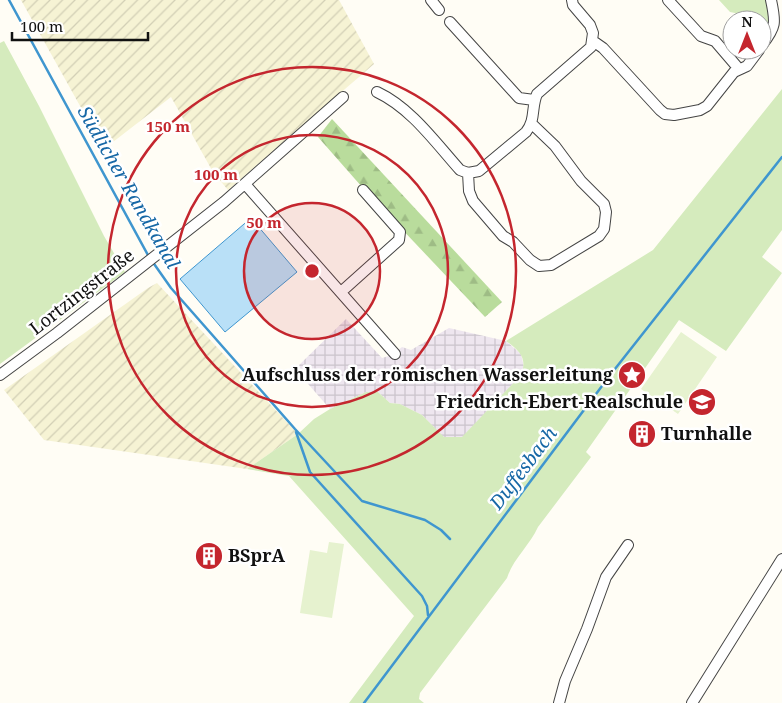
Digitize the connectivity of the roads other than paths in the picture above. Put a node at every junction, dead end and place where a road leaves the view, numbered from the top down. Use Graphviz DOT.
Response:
graph roads {
  1 [pos="431,0"];
  2 [pos="572,0"];
  3 [pos="668,0"];
  4 [pos="771,0"];
  5 [pos="439,10"];
  6 [pos="450,22"];
  7 [pos="772,31"];
  8 [pos="592,41"];
  9 [pos="752,60"];
  10 [pos="739,69"];
  11 [pos="377,92"];
  12 [pos="343,97"];
  13 [pos="534,100"];
  14 [pos="532,124"];
  15 [pos="468,173"];
  16 [pos="246,184"];
  17 [pos="363,190"];
  18 [pos="341,292"];
  19 [pos="396,354"];
  20 [pos="0,375"];
  21 [pos="628,545"];
  22 [pos="782,560"];
  23 [pos="559,703"];
  24 [pos="692,703"];
  1 -- 5 [label="street"];
  2 -- 8 [label="street"];
  3 -- 10 [label="street"];
  4 -- 7 [label="street"];
  6 -- 13 [label="street"];
  8 -- 10 [label="street"];
  8 -- 13 [label="street"];
  9 -- 10 [label="street"];
  11 -- 15 [label="street"];
  12 -- 16 [label="street, Lortzingstraße"];
  13 -- 14 [label="street"];
  14 -- 15 [label="street"];
  14 -- 15 [label="street"];
  16 -- 18 [label="street"];
  16 -- 20 [label="street, Lortzingstraße"];
  17 -- 18 [label="street"];
  18 -- 19 [label="street"];
  21 -- 23 [label="street"];
  22 -- 24 [label="street"];
}
